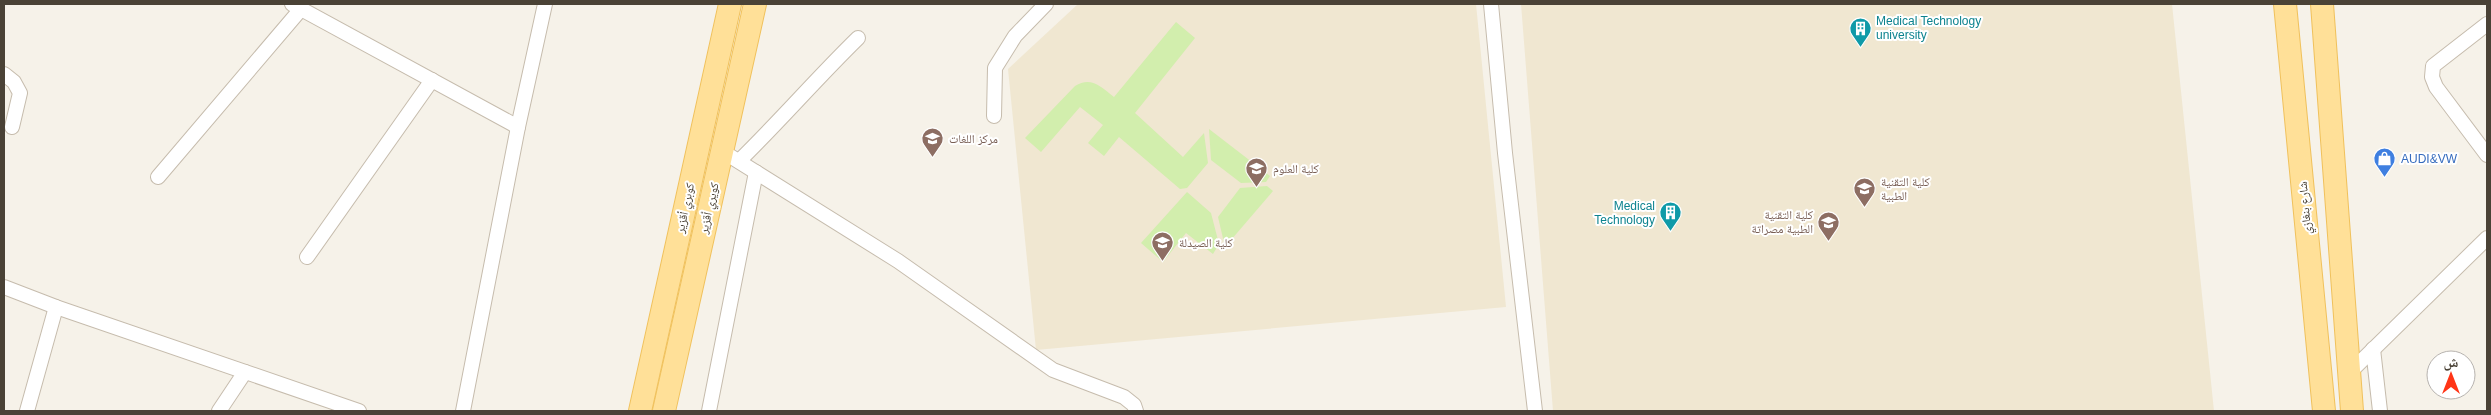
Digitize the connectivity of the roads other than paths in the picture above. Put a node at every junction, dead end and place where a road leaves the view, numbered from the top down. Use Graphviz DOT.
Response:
graph roads {
  1 [pos="544,4"];
  2 [pos="730,4"];
  3 [pos="754,4"];
  4 [pos="1046,4"];
  5 [pos="1491,4"];
  6 [pos="2286,4"];
  7 [pos="2322,4"];
  8 [pos="297,6"];
  9 [pos="2487,24"];
  10 [pos="858,38"];
  11 [pos="4,74"];
  12 [pos="432,80"];
  13 [pos="994,116"];
  14 [pos="12,127"];
  15 [pos="518,127"];
  16 [pos="2487,155"];
  17 [pos="731,156"];
  18 [pos="756,172"];
  19 [pos="158,177"];
  20 [pos="2487,238"];
  21 [pos="307,257"];
  22 [pos="4,287"];
  23 [pos="56,307"];
  24 [pos="2373,349"];
  25 [pos="245,372"];
  26 [pos="2349,373"];
  27 [pos="27,411"];
  28 [pos="219,411"];
  29 [pos="358,411"];
  30 [pos="463,411"];
  31 [pos="640,411"];
  32 [pos="664,411"];
  33 [pos="709,411"];
  34 [pos="1136,411"];
  35 [pos="1535,411"];
  36 [pos="2324,411"];
  37 [pos="2352,411"];
  38 [pos="2380,411"];
  1 -- 15 [label="street"];
  2 -- 31 [label="main road, كوبري أقزير"];
  3 -- 17 [label="main road, كويري أقزير"];
  4 -- 13 [label="street"];
  5 -- 35 [label="street"];
  6 -- 36 [label="main road, شارع بنغازي"];
  7 -- 26 [label="main road"];
  8 -- 12 [label="street"];
  8 -- 19 [label="street"];
  9 -- 16 [label="street"];
  10 -- 17 [label="street"];
  11 -- 14 [label="street"];
  12 -- 15 [label="street"];
  12 -- 21 [label="street"];
  15 -- 30 [label="street"];
  17 -- 18 [label="street"];
  17 -- 32 [label="main road, كويري أقزير"];
  18 -- 33 [label="street"];
  18 -- 34 [label="street"];
  20 -- 24 [label="street"];
  22 -- 23 [label="street"];
  23 -- 25 [label="street"];
  23 -- 27 [label="street"];
  24 -- 26 [label="street"];
  24 -- 38 [label="street"];
  25 -- 28 [label="street"];
  25 -- 29 [label="street"];
  26 -- 37 [label="main road"];
}
